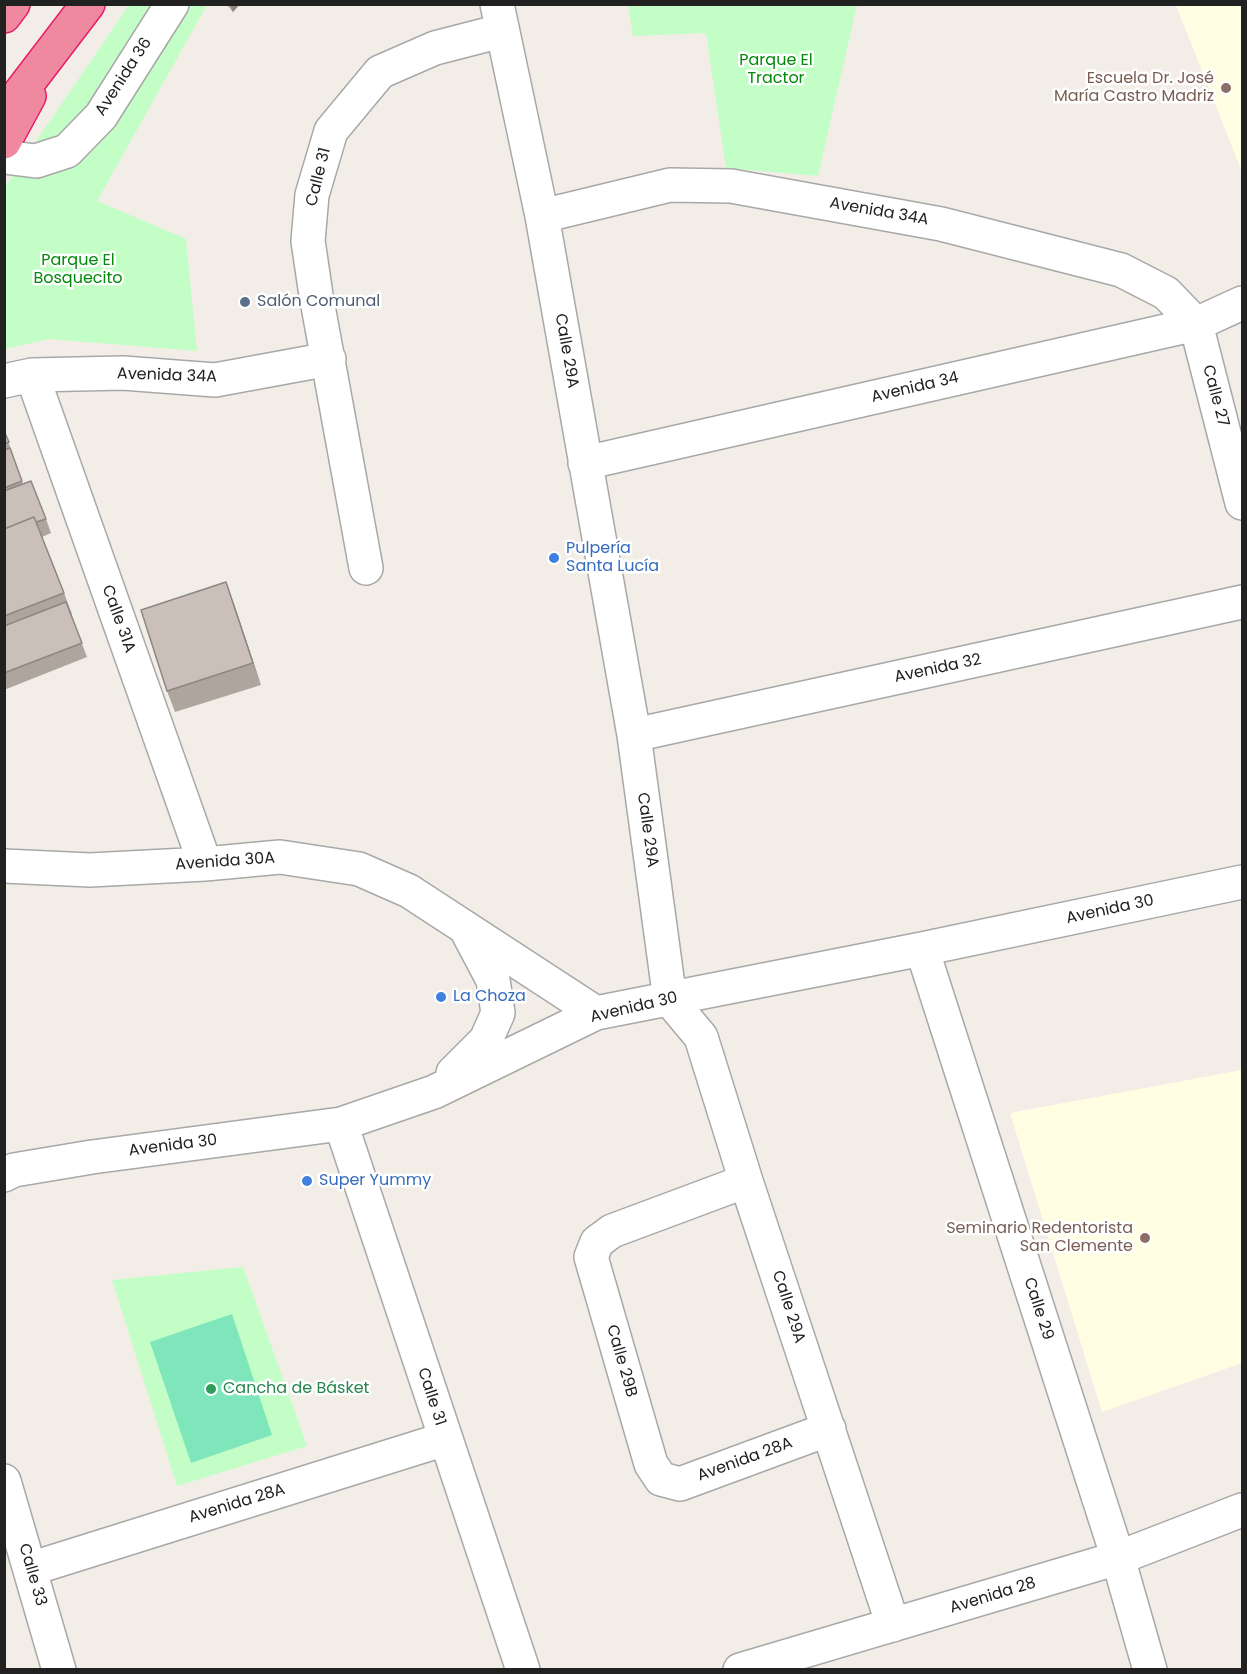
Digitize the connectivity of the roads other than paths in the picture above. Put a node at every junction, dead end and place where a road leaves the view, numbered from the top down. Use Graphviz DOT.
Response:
graph roads {
  1 [pos="14,4"];
  2 [pos="88,4"];
  3 [pos="172,4"];
  4 [pos="4,16"];
  5 [pos="499,18"];
  6 [pos="56,48"];
  7 [pos="4,114"];
  8 [pos="4,142"];
  9 [pos="4,157"];
  10 [pos="542,216"];
  11 [pos="1242,303"];
  12 [pos="1196,324"];
  13 [pos="328,359"];
  14 [pos="18,378"];
  15 [pos="585,463"];
  16 [pos="1242,503"];
  17 [pos="366,568"];
  18 [pos="1242,602"];
  19 [pos="634,735"];
  20 [pos="205,864"];
  21 [pos="4,866"];
  22 [pos="1242,882"];
  23 [pos="465,927"];
  24 [pos="922,949"];
  25 [pos="669,1000"];
  26 [pos="596,1013"];
  27 [pos="434,1092"];
  28 [pos="341,1124"];
  29 [pos="4,1175"];
  30 [pos="746,1181"];
  31 [pos="829,1429"];
  32 [pos="445,1439"];
  33 [pos="661,1479"];
  34 [pos="4,1481"];
  35 [pos="1242,1510"];
  36 [pos="1118,1558"];
  37 [pos="30,1569"];
  38 [pos="893,1625"];
  39 [pos="59,1670"];
  40 [pos="523,1670"];
  41 [pos="740,1670"];
  42 [pos="1150,1670"];
  1 -- 4 [label="highway"];
  2 -- 6 [label="highway"];
  3 -- 9 [label="street, Avenida 36"];
  5 -- 10 [label="street, Calle 29A"];
  5 -- 13 [label="street, Calle 31"];
  6 -- 7 [label="highway"];
  6 -- 8 [label="highway"];
  10 -- 12 [label="street, Avenida 34A"];
  10 -- 15 [label="street, Calle 29A"];
  11 -- 12 [label="street, Avenida 34"];
  12 -- 15 [label="street, Avenida 34"];
  12 -- 16 [label="street, Calle 27"];
  13 -- 14 [label="street, Avenida 34A"];
  13 -- 17 [label="street, Calle 31"];
  14 -- 20 [label="street, Calle 31A"];
  15 -- 19 [label="street, Calle 29A"];
  18 -- 19 [label="street, Avenida 32"];
  19 -- 25 [label="street, Calle 29A"];
  20 -- 21 [label="street, Avenida 30A"];
  20 -- 23 [label="street, Avenida 30A"];
  22 -- 24 [label="street, Avenida 30"];
  23 -- 26 [label="street, Avenida 30A"];
  23 -- 27 [label="street, Avenida 30A"];
  24 -- 25 [label="street, Avenida 30"];
  24 -- 36 [label="street, Calle 29"];
  25 -- 26 [label="street, Avenida 30"];
  25 -- 30 [label="street, Calle 29A"];
  26 -- 27 [label="street, Avenida 30"];
  27 -- 28 [label="street, Avenida 30"];
  28 -- 29 [label="street, Avenida 30"];
  28 -- 32 [label="street, Calle 31"];
  30 -- 31 [label="street, Calle 29A"];
  30 -- 33 [label="street, Calle 29B"];
  31 -- 33 [label="street, Avenida 28A"];
  31 -- 38 [label="street, Calle 29A"];
  32 -- 37 [label="street, Avenida 28A"];
  32 -- 40 [label="street, Calle 31"];
  34 -- 37 [label="street, Calle 33"];
  35 -- 36 [label="street, Avenida 28"];
  36 -- 38 [label="street, Avenida 28"];
  36 -- 42 [label="street, Calle 29"];
  37 -- 39 [label="street, Calle 33"];
  38 -- 41 [label="street, Avenida 28"];
}
